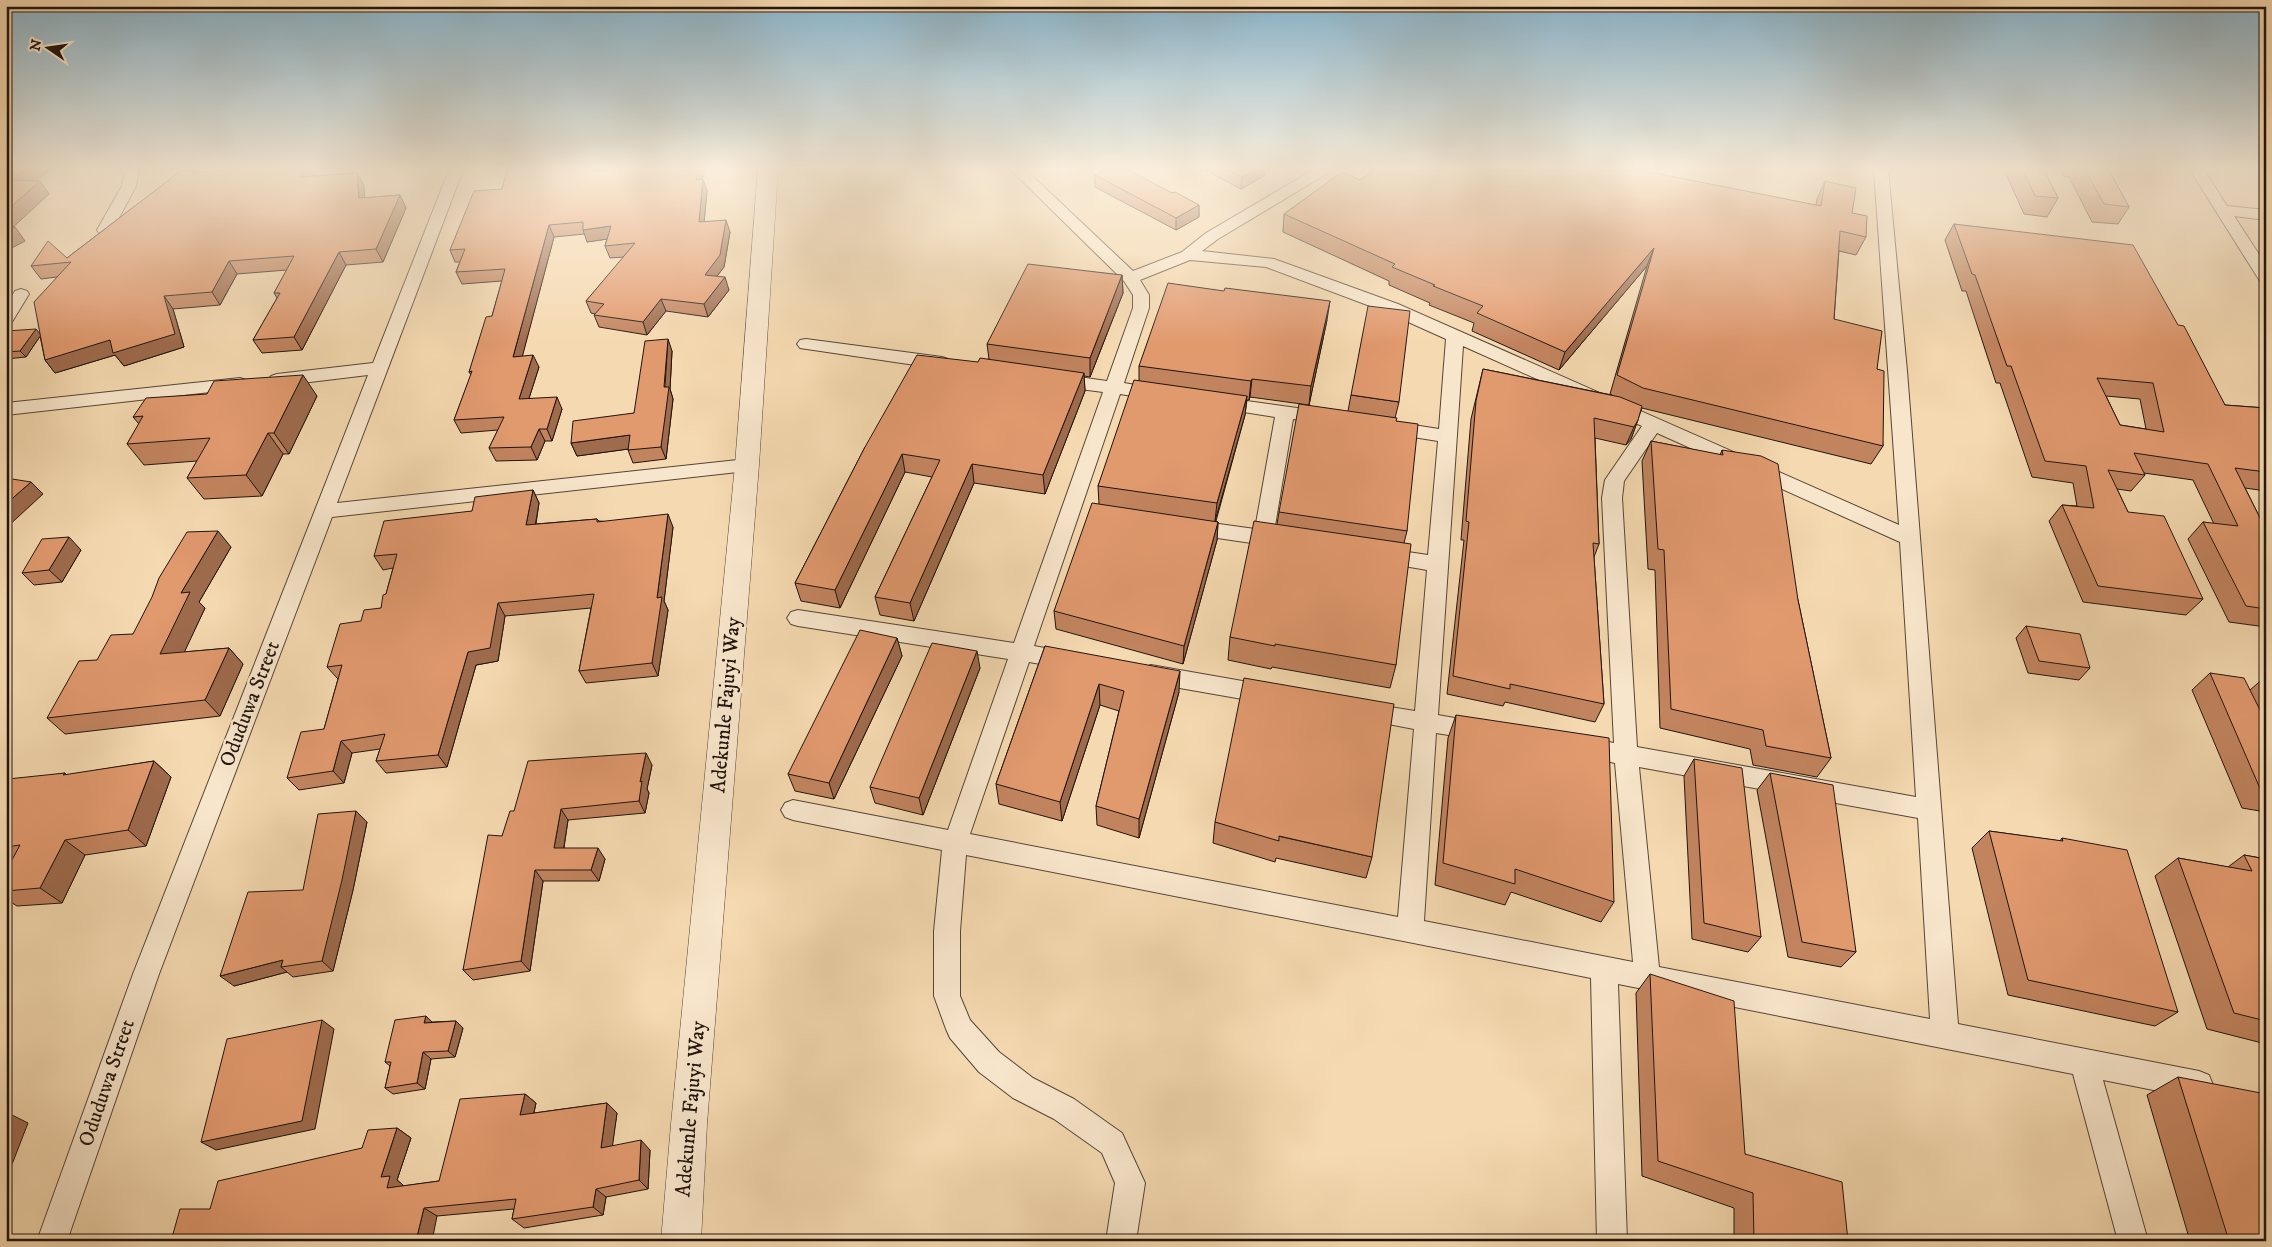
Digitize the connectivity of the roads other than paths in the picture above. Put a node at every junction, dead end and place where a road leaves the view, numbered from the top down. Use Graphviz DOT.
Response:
graph roads {
  1 [pos="434,228"];
  2 [pos="764,228"];
  3 [pos="1079,228"];
  4 [pos="1225,228"];
  5 [pos="1886,228"];
  6 [pos="2235,228"];
  7 [pos="1188,255"];
  8 [pos="1131,278"];
  9 [pos="2266,278"];
  10 [pos="21,294"];
  11 [pos="6,318"];
  12 [pos="1455,338"];
  13 [pos="806,344"];
  14 [pos="955,365"];
  15 [pos="381,368"];
  16 [pos="1044,378"];
  17 [pos="1113,388"];
  18 [pos="1170,396"];
  19 [pos="1199,400"];
  20 [pos="6,409"];
  21 [pos="1285,412"];
  22 [pos="1342,420"];
  23 [pos="1653,424"];
  24 [pos="1371,425"];
  25 [pos="1448,436"];
  26 [pos="747,465"];
  27 [pos="325,511"];
  28 [pos="1167,523"];
  29 [pos="1263,538"];
  30 [pos="1910,538"];
  31 [pos="1302,544"];
  32 [pos="1360,552"];
  33 [pos="1437,564"];
  34 [pos="798,618"];
  35 [pos="1022,652"];
  36 [pos="1090,664"];
  37 [pos="1130,670"];
  38 [pos="1293,699"];
  39 [pos="1340,707"];
  40 [pos="1425,722"];
  41 [pos="1503,734"];
  42 [pos="1562,743"];
  43 [pos="1626,754"];
  44 [pos="793,810"];
  45 [pos="1929,810"];
  46 [pos="956,843"];
  47 [pos="1410,931"];
  48 [pos="1604,969"];
  49 [pos="1647,976"];
  50 [pos="1945,1034"];
  51 [pos="2084,1063"];
  52 [pos="2218,1089"];
  53 [pos="52,1241"];
  54 [pos="681,1241"];
  55 [pos="1121,1241"];
  56 [pos="1612,1241"];
  57 [pos="2133,1241"];
  1 -- 15 [label="street, Oduduwa Street"];
  2 -- 26 [label="street, Adekunle Fajuyi Way"];
  3 -- 8 [label="street"];
  4 -- 7 [label="street"];
  5 -- 30 [label="street"];
  6 -- 9 [label="street"];
  7 -- 8 [label="street"];
  7 -- 12 [label="street"];
  8 -- 17 [label="street"];
  10 -- 11 [label="street"];
  12 -- 23 [label="street"];
  12 -- 25 [label="street"];
  13 -- 14 [label="street"];
  15 -- 20 [label="street"];
  15 -- 27 [label="street, Oduduwa Street"];
  16 -- 17 [label="street"];
  17 -- 18 [label="street"];
  17 -- 35 [label="street"];
  19 -- 21 [label="street"];
  21 -- 22 [label="street"];
  21 -- 29 [label="street"];
  23 -- 30 [label="street"];
  23 -- 43 [label="street"];
  24 -- 25 [label="street"];
  25 -- 33 [label="street"];
  26 -- 27 [label="street"];
  26 -- 54 [label="street, Adekunle Fajuyi Way"];
  27 -- 53 [label="street, Oduduwa Street"];
  28 -- 29 [label="street"];
  29 -- 31 [label="street"];
  30 -- 45 [label="street"];
  32 -- 33 [label="street"];
  33 -- 40 [label="street"];
  34 -- 35 [label="street"];
  35 -- 36 [label="street"];
  35 -- 46 [label="street"];
  37 -- 38 [label="street"];
  39 -- 40 [label="street"];
  40 -- 41 [label="street"];
  40 -- 47 [label="street"];
  42 -- 43 [label="street"];
  43 -- 45 [label="street"];
  43 -- 49 [label="street"];
  44 -- 46 [label="street"];
  45 -- 50 [label="street"];
  46 -- 47 [label="street"];
  46 -- 55 [label="street"];
  47 -- 48 [label="street"];
  48 -- 49 [label="street"];
  48 -- 56 [label="street"];
  49 -- 50 [label="street"];
  50 -- 51 [label="street"];
  51 -- 52 [label="street"];
  51 -- 57 [label="street"];
}
